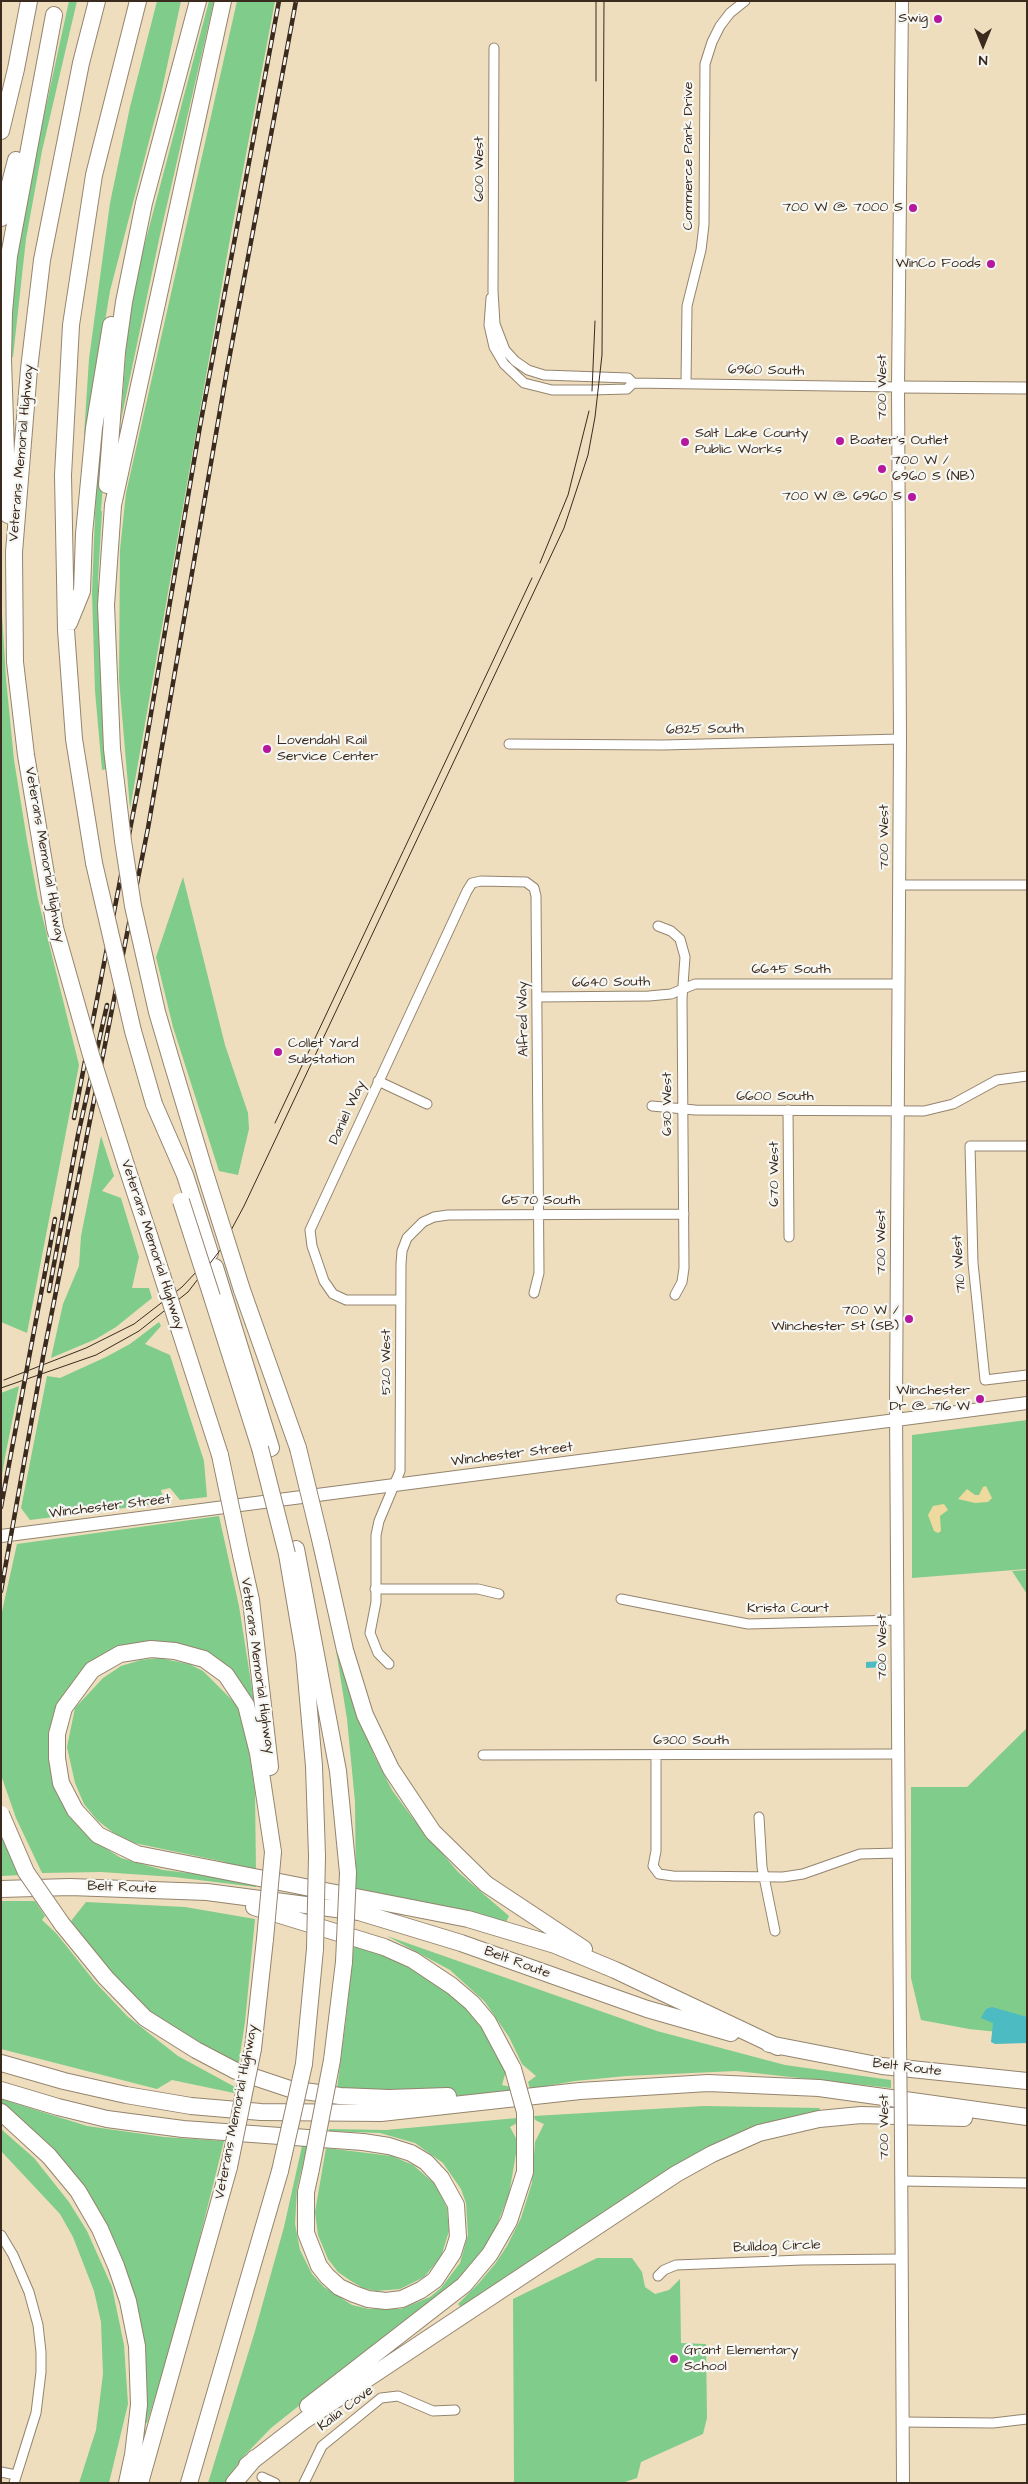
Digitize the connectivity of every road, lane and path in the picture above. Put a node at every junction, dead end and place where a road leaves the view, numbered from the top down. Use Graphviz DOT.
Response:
graph roads {
  1 [pos="29,1"];
  2 [pos="97,1"];
  3 [pos="138,1"];
  4 [pos="198,1"];
  5 [pos="223,1"];
  6 [pos="745,1"];
  7 [pos="902,1"];
  8 [pos="56,8"];
  9 [pos="494,48"];
  10 [pos="1,131"];
  11 [pos="144,203"];
  12 [pos="1,218"];
  13 [pos="493,290"];
  14 [pos="528,370"];
  15 [pos="520,378"];
  16 [pos="633,383"];
  17 [pos="686,384"];
  18 [pos="898,387"];
  19 [pos="1027,388"];
  20 [pos="107,572"];
  21 [pos="66,630"];
  22 [pos="15,662"];
  23 [pos="900,739"];
  24 [pos="509,744"];
  25 [pos="472,883"];
  26 [pos="899,885"];
  27 [pos="1027,885"];
  28 [pos="658,926"];
  29 [pos="899,984"];
  30 [pos="683,988"];
  31 [pos="538,997"];
  32 [pos="1027,1076"];
  33 [pos="378,1081"];
  34 [pos="154,1104"];
  35 [pos="427,1104"];
  36 [pos="652,1106"];
  37 [pos="682,1108"];
  38 [pos="788,1110"];
  39 [pos="898,1111"];
  40 [pos="1027,1146"];
  41 [pos="538,1214"];
  42 [pos="684,1214"];
  43 [pos="789,1237"];
  44 [pos="407,1238"];
  45 [pos="534,1293"];
  46 [pos="675,1295"];
  47 [pos="401,1300"];
  48 [pos="1027,1375"];
  49 [pos="1027,1403"];
  50 [pos="896,1421"];
  51 [pos="265,1448"];
  52 [pos="393,1485"];
  53 [pos="1,1536"];
  54 [pos="291,1552"];
  55 [pos="375,1589"];
  56 [pos="499,1594"];
  57 [pos="621,1599"];
  58 [pos="898,1620"];
  59 [pos="389,1664"];
  60 [pos="656,1754"];
  61 [pos="899,1754"];
  62 [pos="483,1755"];
  63 [pos="1,1814"];
  64 [pos="759,1817"];
  65 [pos="272,1852"];
  66 [pos="899,1853"];
  67 [pos="764,1878"];
  68 [pos="1,1889"];
  69 [pos="207,1892"];
  70 [pos="775,1932"];
  71 [pos="615,1970"];
  72 [pos="778,2047"];
  73 [pos="1,2063"];
  74 [pos="1027,2082"];
  75 [pos="1,2090"];
  76 [pos="580,2091"];
  77 [pos="1,2112"];
  78 [pos="1027,2118"];
  79 [pos="901,2181"];
  80 [pos="1027,2183"];
  81 [pos="1,2236"];
  82 [pos="901,2259"];
  83 [pos="658,2276"];
  84 [pos="455,2410"];
  85 [pos="1027,2419"];
  86 [pos="903,2422"];
  87 [pos="247,2465"];
  88 [pos="1,2472"];
  89 [pos="262,2477"];
  90 [pos="15,2479"];
  91 [pos="127,2483"];
  92 [pos="140,2483"];
  93 [pos="189,2483"];
  94 [pos="234,2483"];
  95 [pos="275,2483"];
  96 [pos="304,2483"];
  97 [pos="903,2483"];
  1 -- 10 [label="highway"];
  2 -- 22 [label="highway, Veterans Memorial Highway"];
  3 -- 21 [label="highway"];
  4 -- 11 [label="highway"];
  5 -- 20 [label="highway"];
  6 -- 17 [label="street, Commerce Park Drive"];
  7 -- 18 [label="main road, 700 West"];
  8 -- 12 [label="highway"];
  8 -- 22 [label="highway"];
  9 -- 13 [label="street, 600 West"];
  11 -- 20 [label="highway"];
  11 -- 21 [label="highway"];
  13 -- 14 [label="street, 600 West"];
  13 -- 15 [label="street, 600 West"];
  14 -- 16 [label="street, 6960 South"];
  15 -- 16 [label="street, 6960 South"];
  16 -- 17 [label="street, 6960 South"];
  17 -- 18 [label="street, 6960 South"];
  18 -- 19 [label="street"];
  18 -- 23 [label="main road, 700 West"];
  20 -- 71 [label="highway, bridge"];
  21 -- 34 [label="highway, bridge"];
  22 -- 65 [label="highway, Veterans Memorial Highway, bridge"];
  23 -- 24 [label="street, 6825 South"];
  23 -- 26 [label="main road, 700 West"];
  25 -- 31 [label="street, Alfred Way"];
  25 -- 33 [label="street, Daniel Way"];
  26 -- 27 [label="street"];
  26 -- 29 [label="main road, 700 West"];
  28 -- 30 [label="street, 630 West"];
  29 -- 30 [label="street, 6645 South"];
  29 -- 39 [label="main road, 700 West"];
  30 -- 31 [label="street, 6640 South"];
  30 -- 37 [label="street, 630 West"];
  31 -- 41 [label="street, Alfred Way"];
  32 -- 39 [label="street, 6600 South"];
  33 -- 35 [label="street"];
  33 -- 47 [label="street, Daniel Way"];
  34 -- 51 [label="highway, bridge"];
  34 -- 51 [label="highway"];
  36 -- 37 [label="street, 6600 South"];
  37 -- 38 [label="street, 6600 South"];
  37 -- 42 [label="street, 630 West"];
  38 -- 39 [label="street, 6600 South"];
  38 -- 43 [label="street, 670 West"];
  39 -- 50 [label="main road, 700 West"];
  40 -- 48 [label="street, 710 West"];
  41 -- 42 [label="street, 6570 South"];
  41 -- 44 [label="street, 6570 South"];
  41 -- 45 [label="street, Alfred Way"];
  42 -- 46 [label="street, 630 West"];
  44 -- 47 [label="street, 520 West"];
  47 -- 52 [label="street, 520 West"];
  49 -- 50 [label="main road, Winchester Street"];
  50 -- 52 [label="main road, Winchester Street"];
  50 -- 58 [label="main road, 700 West"];
  51 -- 54 [label="highway, bridge"];
  52 -- 53 [label="main road, Winchester Street"];
  52 -- 55 [label="street, 520 West"];
  54 -- 75 [label="highway, bridge"];
  54 -- 93 [label="highway, bridge"];
  55 -- 56 [label="street"];
  55 -- 59 [label="street, 520 West"];
  57 -- 58 [label="street, Krista Court"];
  58 -- 61 [label="main road, 700 West"];
  60 -- 61 [label="street, 6300 South"];
  60 -- 62 [label="street, 6300 South"];
  60 -- 67 [label="street"];
  61 -- 66 [label="main road, 700 West"];
  63 -- 76 [label="highway, bridge"];
  64 -- 67 [label="street"];
  65 -- 71 [label="highway"];
  65 -- 92 [label="highway, Veterans Memorial Highway, bridge"];
  66 -- 67 [label="street"];
  66 -- 79 [label="main road, 700 West, bridge"];
  67 -- 70 [label="street"];
  68 -- 69 [label="highway, Belt Route"];
  69 -- 72 [label="highway, Belt Route"];
  69 -- 87 [label="highway, bridge"];
  71 -- 72 [label="highway"];
  72 -- 74 [label="highway, Belt Route"];
  73 -- 76 [label="highway"];
  76 -- 78 [label="highway"];
  77 -- 91 [label="highway"];
  78 -- 87 [label="highway"];
  79 -- 80 [label="street"];
  79 -- 82 [label="main road, 700 West"];
  81 -- 90 [label="street"];
  82 -- 83 [label="street, Bulldog Circle"];
  82 -- 86 [label="main road, 700 West"];
  84 -- 96 [label="street, Kalia Cove"];
  85 -- 86 [label="street"];
  86 -- 97 [label="main road, 700 West"];
  87 -- 94 [label="highway"];
  88 -- 90 [label="street"];
  89 -- 95 [label="street"];
}
